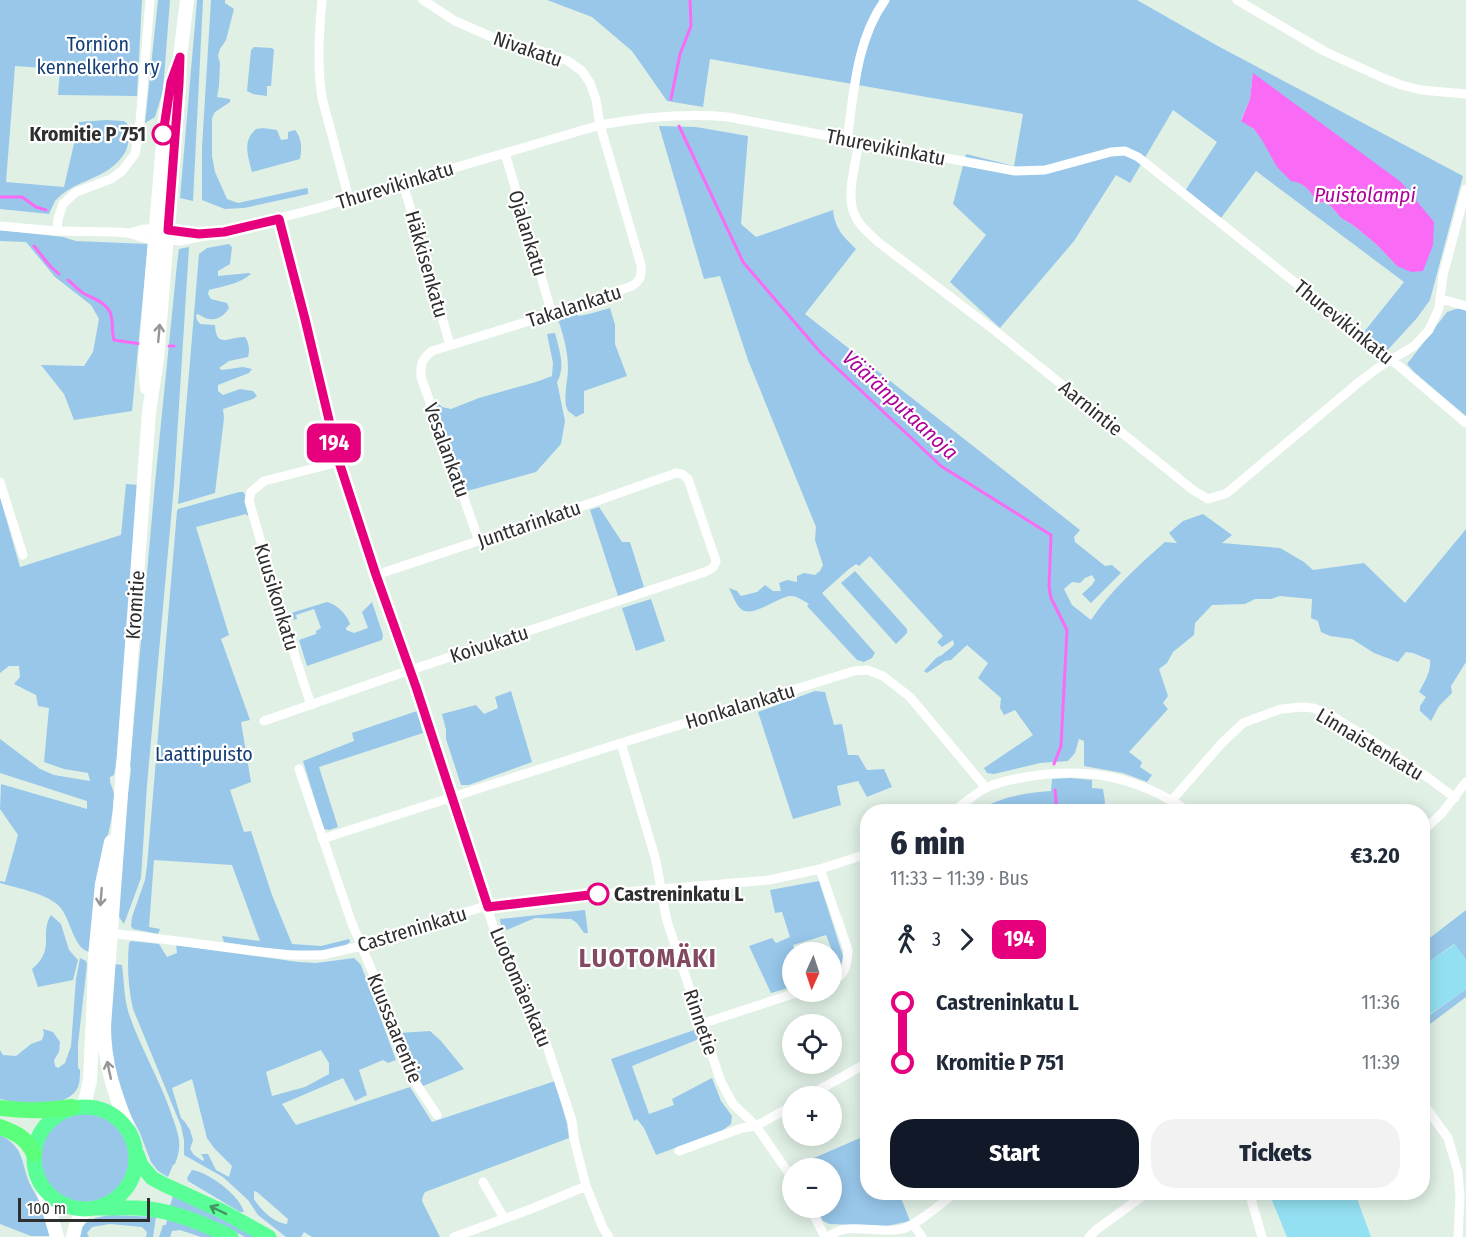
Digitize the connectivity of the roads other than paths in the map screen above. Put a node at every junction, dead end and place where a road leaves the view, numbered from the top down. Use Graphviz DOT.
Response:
graph roads {
  1 [pos="150,0"];
  2 [pos="187,0"];
  3 [pos="322,0"];
  4 [pos="423,0"];
  5 [pos="885,0"];
  6 [pos="1237,0"];
  7 [pos="1466,94"];
  8 [pos="600,125"];
  9 [pos="847,140"];
  10 [pos="860,142"];
  11 [pos="505,153"];
  12 [pos="403,183"];
  13 [pos="1466,189"];
  14 [pos="349,199"];
  15 [pos="279,219"];
  16 [pos="0,226"];
  17 [pos="57,231"];
  18 [pos="161,235"];
  19 [pos="1441,299"];
  20 [pos="1466,306"];
  21 [pos="552,314"];
  22 [pos="450,345"];
  23 [pos="423,358"];
  24 [pos="1392,360"];
  25 [pos="1466,423"];
  26 [pos="339,462"];
  27 [pos="0,482"];
  28 [pos="479,541"];
  29 [pos="23,555"];
  30 [pos="714,566"];
  31 [pos="376,575"];
  32 [pos="410,670"];
  33 [pos="311,705"];
  34 [pos="264,722"];
  35 [pos="621,742"];
  36 [pos="299,769"];
  37 [pos="1466,782"];
  38 [pos="986,788"];
  39 [pos="452,798"];
  40 [pos="1455,798"];
  41 [pos="1172,800"];
  42 [pos="969,804"];
  43 [pos="1178,804"];
  44 [pos="1430,824"];
  45 [pos="322,839"];
  46 [pos="860,856"];
  47 [pos="820,869"];
  48 [pos="660,889"];
  49 [pos="488,907"];
  50 [pos="104,933"];
  51 [pos="362,946"];
  52 [pos="842,975"];
  53 [pos="782,998"];
  54 [pos="701,1024"];
  55 [pos="860,1067"];
  56 [pos="826,1086"];
  57 [pos="78,1106"];
  58 [pos="0,1108"];
  59 [pos="782,1112"];
  60 [pos="1430,1113"];
  61 [pos="436,1115"];
  62 [pos="127,1125"];
  63 [pos="756,1126"];
  64 [pos="0,1127"];
  65 [pos="679,1151"];
  66 [pos="33,1154"];
  67 [pos="137,1154"];
  68 [pos="782,1164"];
  69 [pos="483,1182"];
  70 [pos="586,1186"];
  71 [pos="43,1189"];
  72 [pos="946,1200"];
  73 [pos="1137,1200"];
  74 [pos="1251,1200"];
  75 [pos="91,1209"];
  76 [pos="1463,1215"];
  77 [pos="504,1218"];
  78 [pos="816,1218"];
  79 [pos="914,1224"];
  80 [pos="57,1237"];
  81 [pos="73,1237"];
  82 [pos="231,1237"];
  83 [pos="269,1237"];
  84 [pos="454,1237"];
  85 [pos="609,1237"];
  86 [pos="826,1237"];
  87 [pos="922,1237"];
  88 [pos="1089,1237"];
  89 [pos="1262,1237"];
  90 [pos="1458,1237"];
  1 -- 17 [label="street"];
  2 -- 18 [label="main road, Kromitie"];
  3 -- 14 [label="street"];
  4 -- 8 [label="street, Nivakatu"];
  5 -- 9 [label="street"];
  6 -- 7 [label="street"];
  8 -- 9 [label="street, Thurevikinkatu"];
  8 -- 11 [label="street, Thurevikinkatu"];
  8 -- 21 [label="street, Takalankatu"];
  9 -- 10 [label="street, Thurevikinkatu"];
  10 -- 24 [label="street, Thurevikinkatu"];
  10 -- 24 [label="street, Aarnintie"];
  11 -- 12 [label="street, Thurevikinkatu"];
  11 -- 21 [label="street, Ojalankatu"];
  12 -- 14 [label="street, Thurevikinkatu"];
  12 -- 22 [label="street, Häkkisenkatu"];
  13 -- 19 [label="street"];
  14 -- 15 [label="street, Thurevikinkatu"];
  15 -- 18 [label="street, Thurevikinkatu"];
  15 -- 26 [label="street, Luotomäenkatu"];
  16 -- 17 [label="street, Thurevikinkatu"];
  17 -- 18 [label="street, Thurevikinkatu"];
  18 -- 50 [label="main road, Kromitie"];
  19 -- 20 [label="street"];
  19 -- 24 [label="street"];
  21 -- 22 [label="street, Takalankatu"];
  22 -- 23 [label="street, Takalankatu"];
  23 -- 28 [label="street, Vesalankatu"];
  24 -- 25 [label="street, Thurevikinkatu"];
  26 -- 31 [label="street, Luotomäenkatu"];
  26 -- 33 [label="street, Kuusikonkatu"];
  27 -- 29 [label="street"];
  28 -- 30 [label="street, Junttarinkatu"];
  28 -- 31 [label="street, Junttarinkatu"];
  30 -- 32 [label="street, Koivukatu"];
  31 -- 32 [label="street, Luotomäenkatu"];
  32 -- 33 [label="street, Koivukatu"];
  32 -- 39 [label="street, Luotomäenkatu"];
  33 -- 34 [label="street, Koivukatu"];
  35 -- 38 [label="street, Honkalankatu"];
  35 -- 39 [label="street, Honkalankatu"];
  35 -- 48 [label="street, Rinnetie"];
  36 -- 45 [label="street, Kuussaarentie"];
  37 -- 40 [label="street"];
  38 -- 41 [label="street"];
  38 -- 42 [label="street"];
  39 -- 45 [label="street, Honkalankatu"];
  39 -- 49 [label="street, Luotomäenkatu"];
  40 -- 41 [label="street, Linnaistenkatu"];
  40 -- 44 [label="street"];
  41 -- 43 [label="street"];
  45 -- 51 [label="street, Kuussaarentie"];
  46 -- 47 [label="street, Castreninkatu"];
  47 -- 48 [label="street, Castreninkatu"];
  47 -- 52 [label="street"];
  48 -- 49 [label="street, Castreninkatu"];
  48 -- 54 [label="street, Rinnetie"];
  49 -- 51 [label="street, Castreninkatu"];
  49 -- 70 [label="street, Luotomäenkatu"];
  50 -- 51 [label="street, Castreninkatu"];
  50 -- 57 [label="main road, Kromitie"];
  62 -- 50 [label="main road, Kromitie, one-way"];
  51 -- 61 [label="street, Kuussaarentie"];
  53 -- 54 [label="street"];
  54 -- 63 [label="street, Rinnetie"];
  55 -- 56 [label="street"];
  57 -- 58 [label="highway"];
  57 -- 62 [label="highway"];
  57 -- 66 [label="highway"];
  59 -- 63 [label="street"];
  60 -- 76 [label="street"];
  62 -- 67 [label="highway"];
  63 -- 65 [label="street"];
  63 -- 68 [label="street, Rinnetie"];
  64 -- 66 [label="highway"];
  66 -- 71 [label="highway"];
  67 -- 75 [label="highway"];
  83 -- 67 [label="highway, one-way"];
  69 -- 77 [label="street"];
  70 -- 77 [label="street"];
  70 -- 85 [label="street, Luotomäenkatu"];
  71 -- 75 [label="highway"];
  71 -- 80 [label="main road"];
  72 -- 79 [label="street"];
  73 -- 88 [label="street"];
  74 -- 89 [label="street"];
  75 -- 81 [label="main road"];
  75 -- 82 [label="highway"];
  76 -- 90 [label="street"];
  77 -- 84 [label="street"];
  78 -- 86 [label="street"];
  79 -- 86 [label="street"];
  79 -- 87 [label="street"];
}
